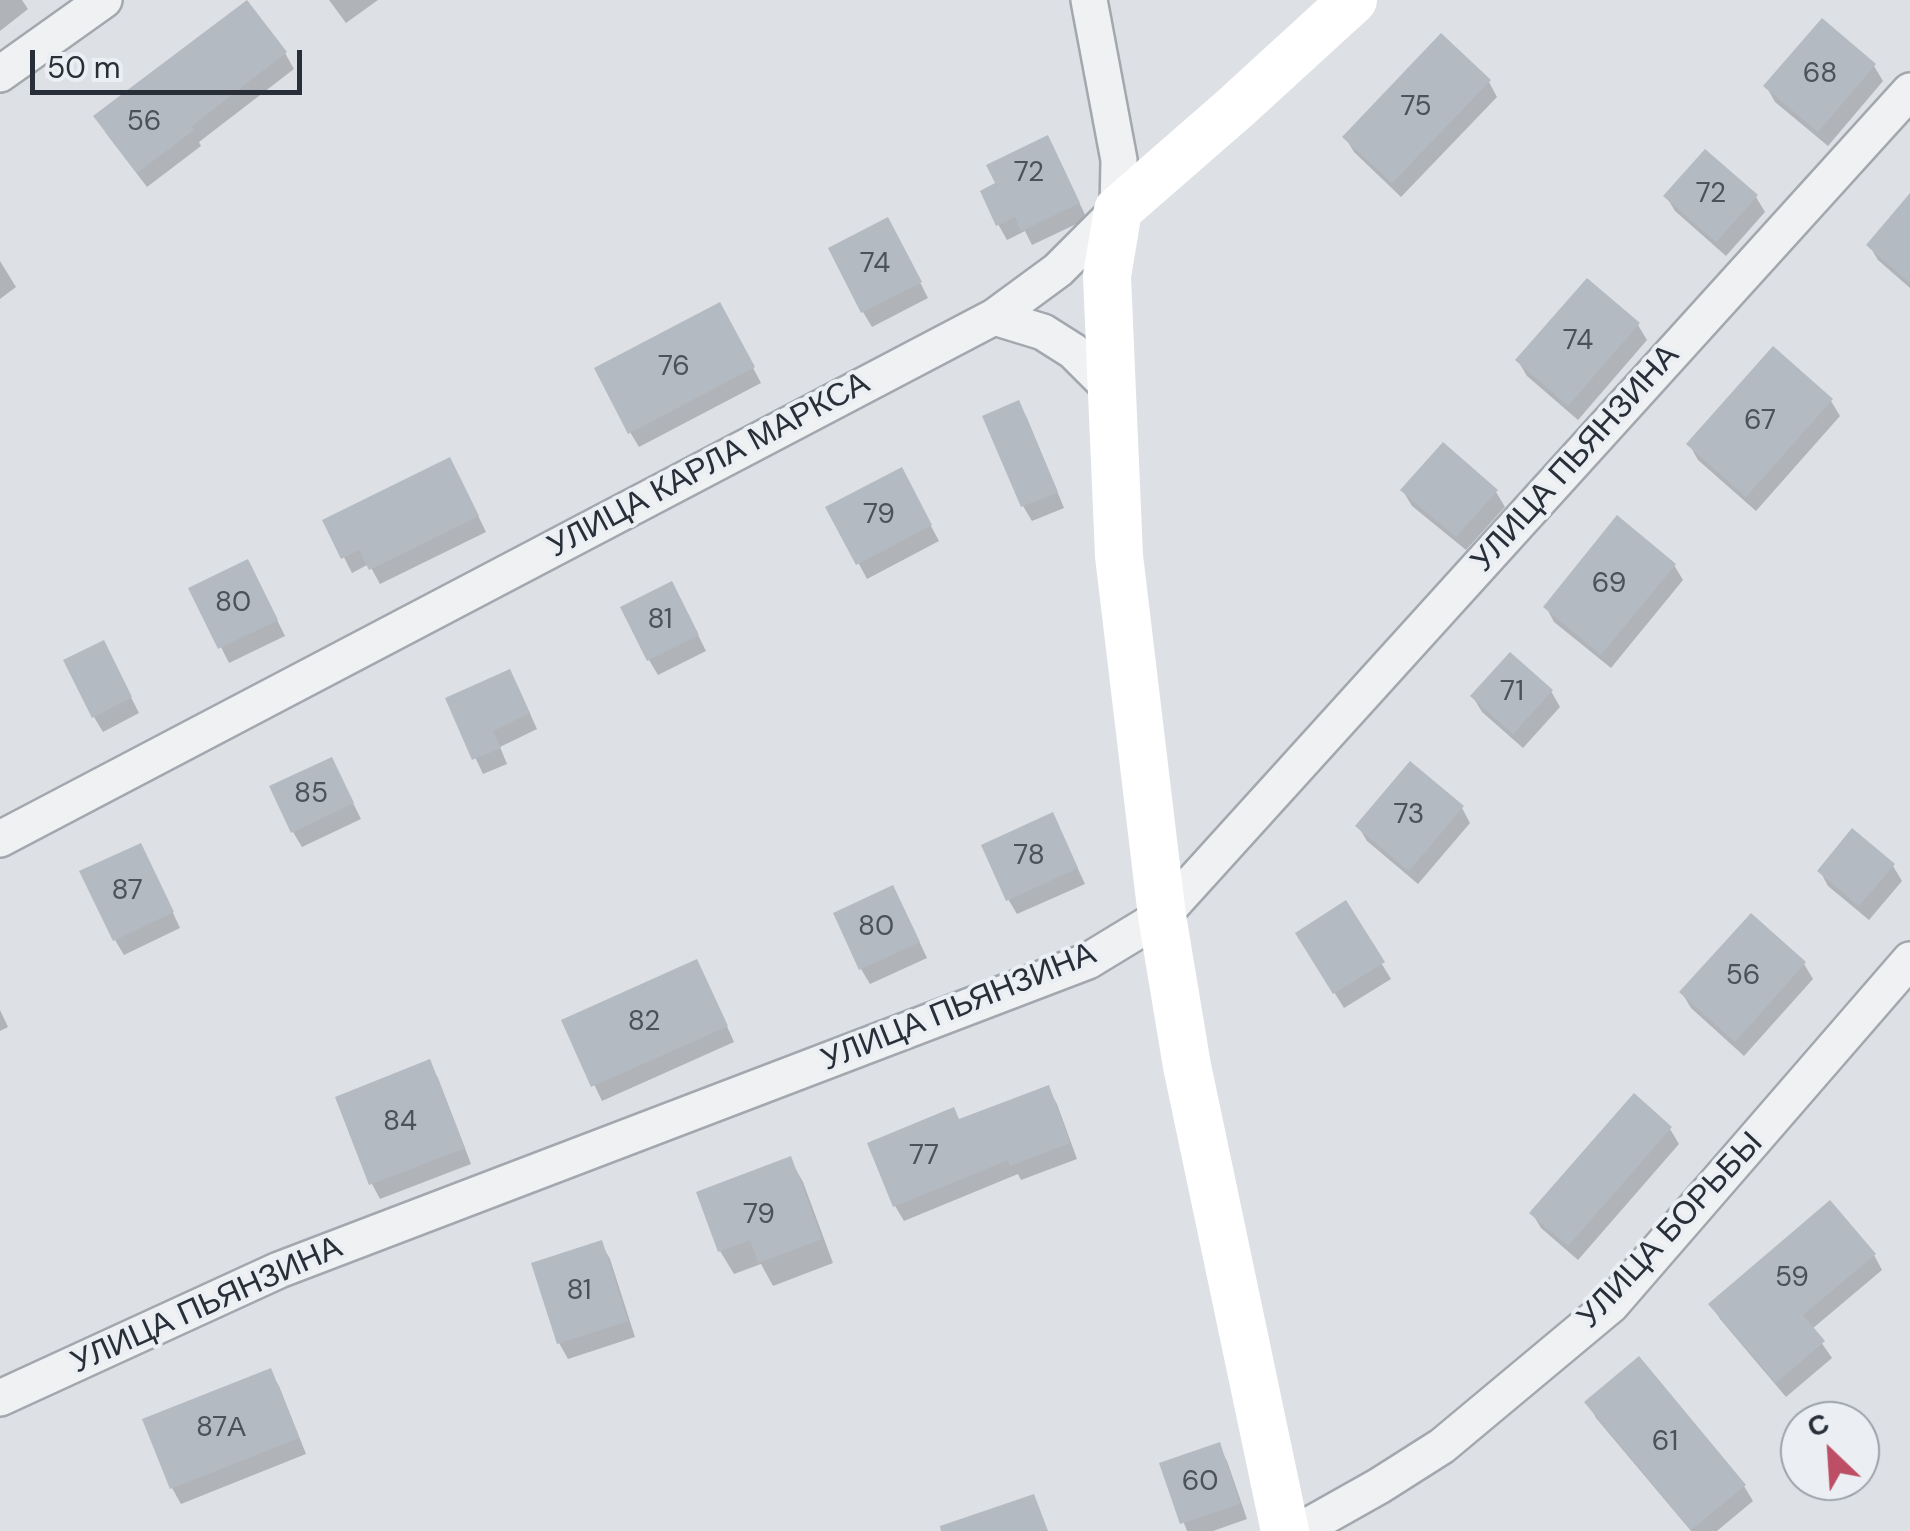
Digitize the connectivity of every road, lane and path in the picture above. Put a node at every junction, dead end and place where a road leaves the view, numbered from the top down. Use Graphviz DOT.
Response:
graph roads {
  1 [pos="104,0"];
  2 [pos="1089,0"];
  3 [pos="1353,0"];
  4 [pos="0,74"];
  5 [pos="1910,91"];
  6 [pos="1118,210"];
  7 [pos="994,316"];
  8 [pos="1112,390"];
  9 [pos="0,839"];
  10 [pos="1162,916"];
  11 [pos="1910,960"];
  12 [pos="0,1398"];
  13 [pos="1285,1531"];
  14 [pos="1298,1531"];
  1 -- 4 [label="street"];
  2 -- 6 [label="street"];
  3 -- 6 [label="street, УЛИЦА КАРЛА МАРКСА"];
  5 -- 10 [label="street, УЛИЦА ПЬЯНЗИНА"];
  6 -- 7 [label="street, УЛИЦА КАРЛА МАРКСА"];
  6 -- 8 [label="street"];
  7 -- 8 [label="street"];
  7 -- 9 [label="street, УЛИЦА КАРЛА МАРКСА"];
  8 -- 10 [label="street"];
  10 -- 12 [label="street, УЛИЦА ПЬЯНЗИНА"];
  10 -- 13 [label="street"];
  11 -- 14 [label="street, УЛИЦА БОРЬБЫ"];
}
